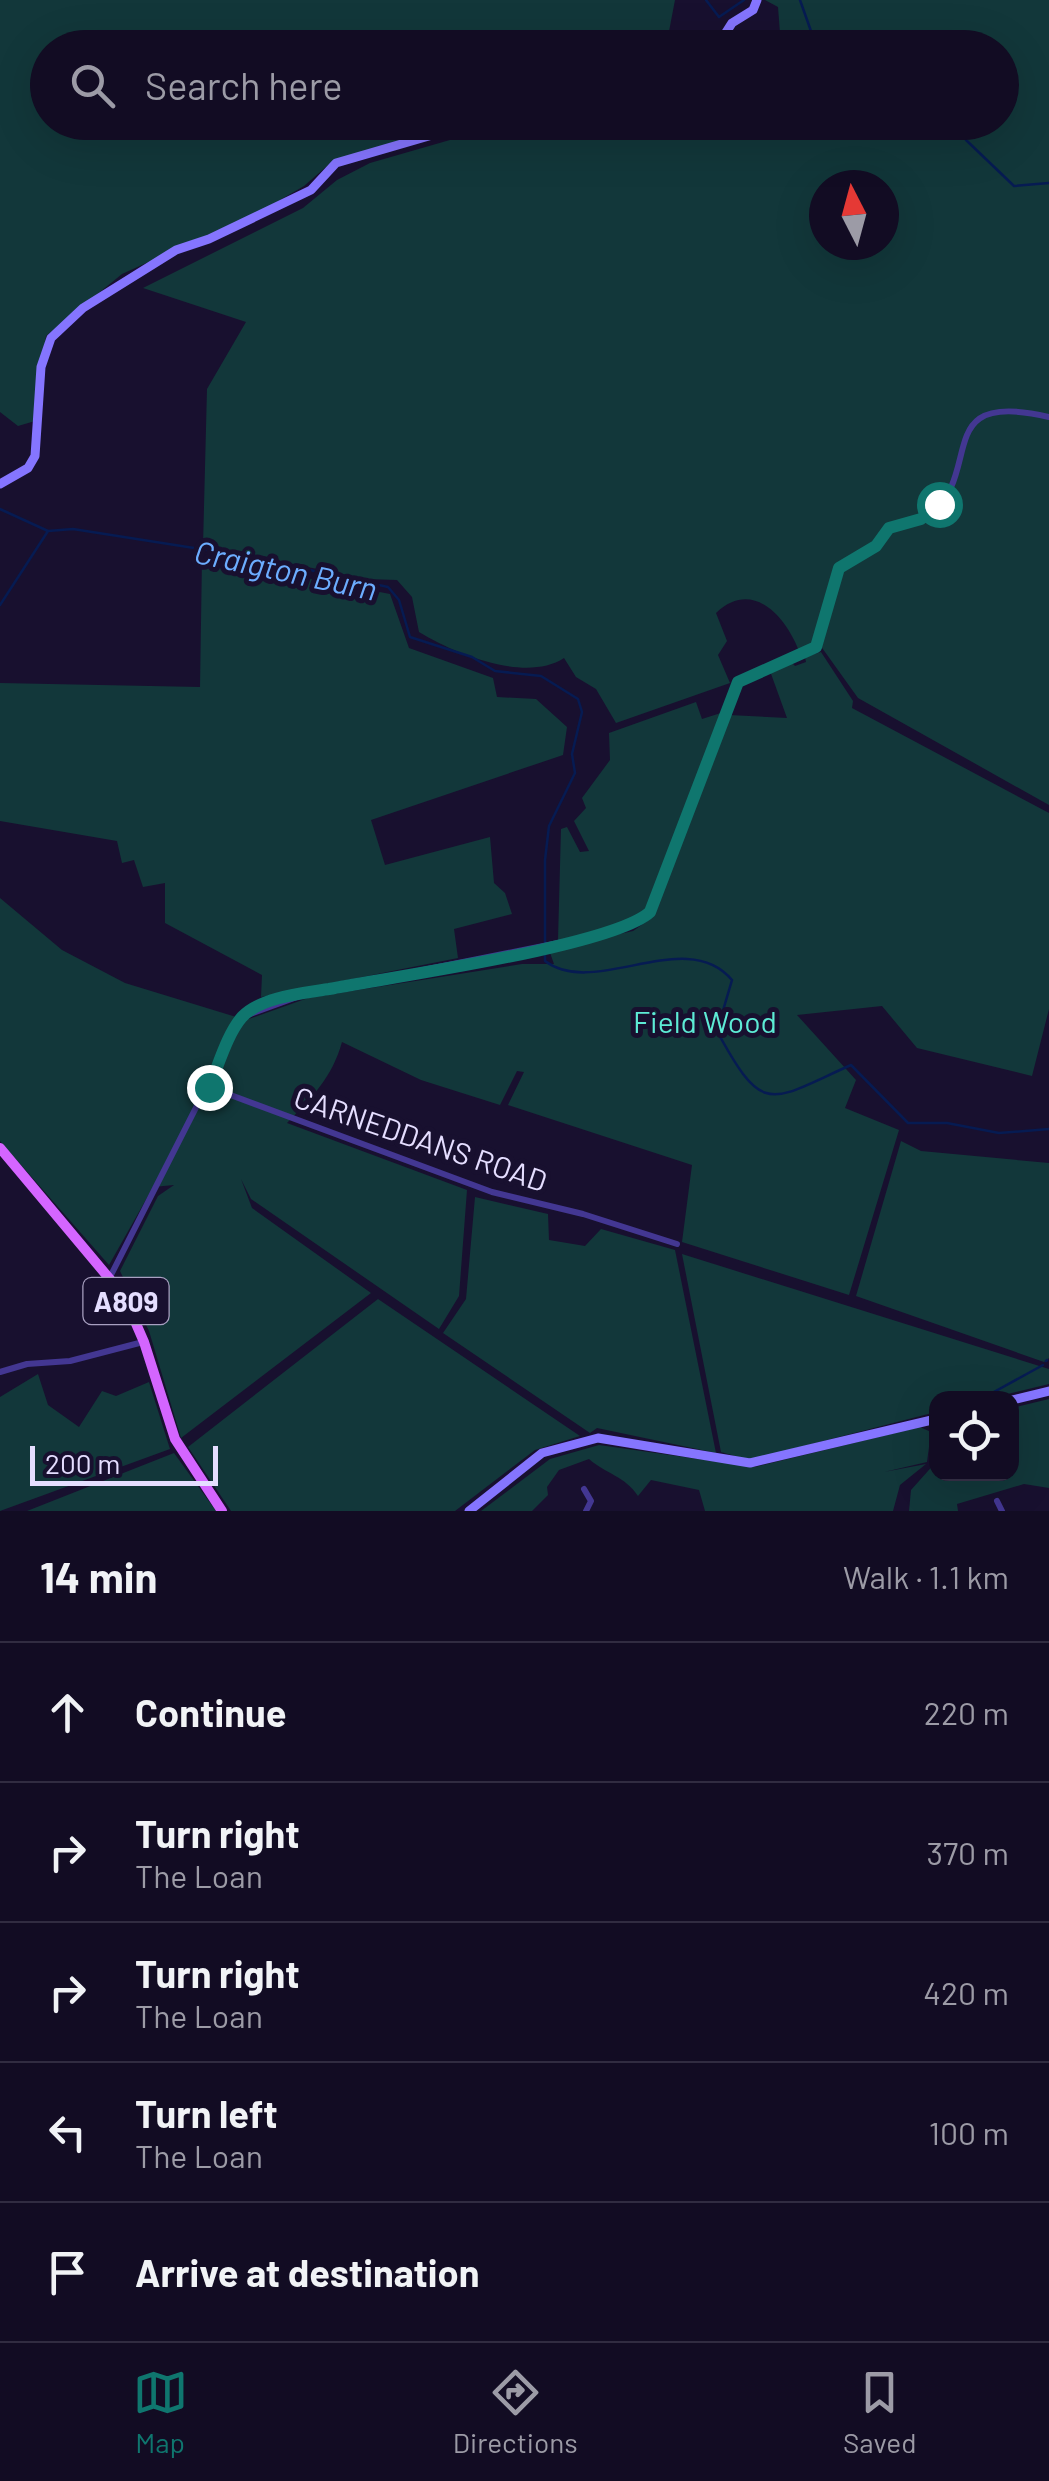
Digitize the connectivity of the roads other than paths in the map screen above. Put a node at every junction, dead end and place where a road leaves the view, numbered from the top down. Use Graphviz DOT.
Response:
graph roads {
  1 [pos="757,0"];
  2 [pos="727,30"];
  3 [pos="416,140"];
  4 [pos="1049,417"];
  5 [pos="1,483"];
  6 [pos="209,1087"];
  7 [pos="0,1148"];
  8 [pos="677,1244"];
  9 [pos="110,1277"];
  10 [pos="144,1342"];
  11 [pos="0,1372"];
  12 [pos="1049,1391"];
  13 [pos="1019,1398"];
  14 [pos="929,1421"];
  15 [pos="584,1489"];
  16 [pos="997,1501"];
  17 [pos="222,1511"];
  18 [pos="469,1511"];
  19 [pos="586,1511"];
  20 [pos="1002,1511"];
  1 -- 2 [label="street"];
  3 -- 5 [label="street"];
  4 -- 6 [label="street"];
  6 -- 8 [label="street, CARNEDDANS ROAD"];
  6 -- 9 [label="street"];
  7 -- 9 [label="main road, A809"];
  9 -- 10 [label="main road, A809"];
  10 -- 11 [label="street"];
  10 -- 17 [label="main road, A809"];
  12 -- 13 [label="street"];
  14 -- 18 [label="street"];
  15 -- 19 [label="street"];
  16 -- 20 [label="street"];
}
